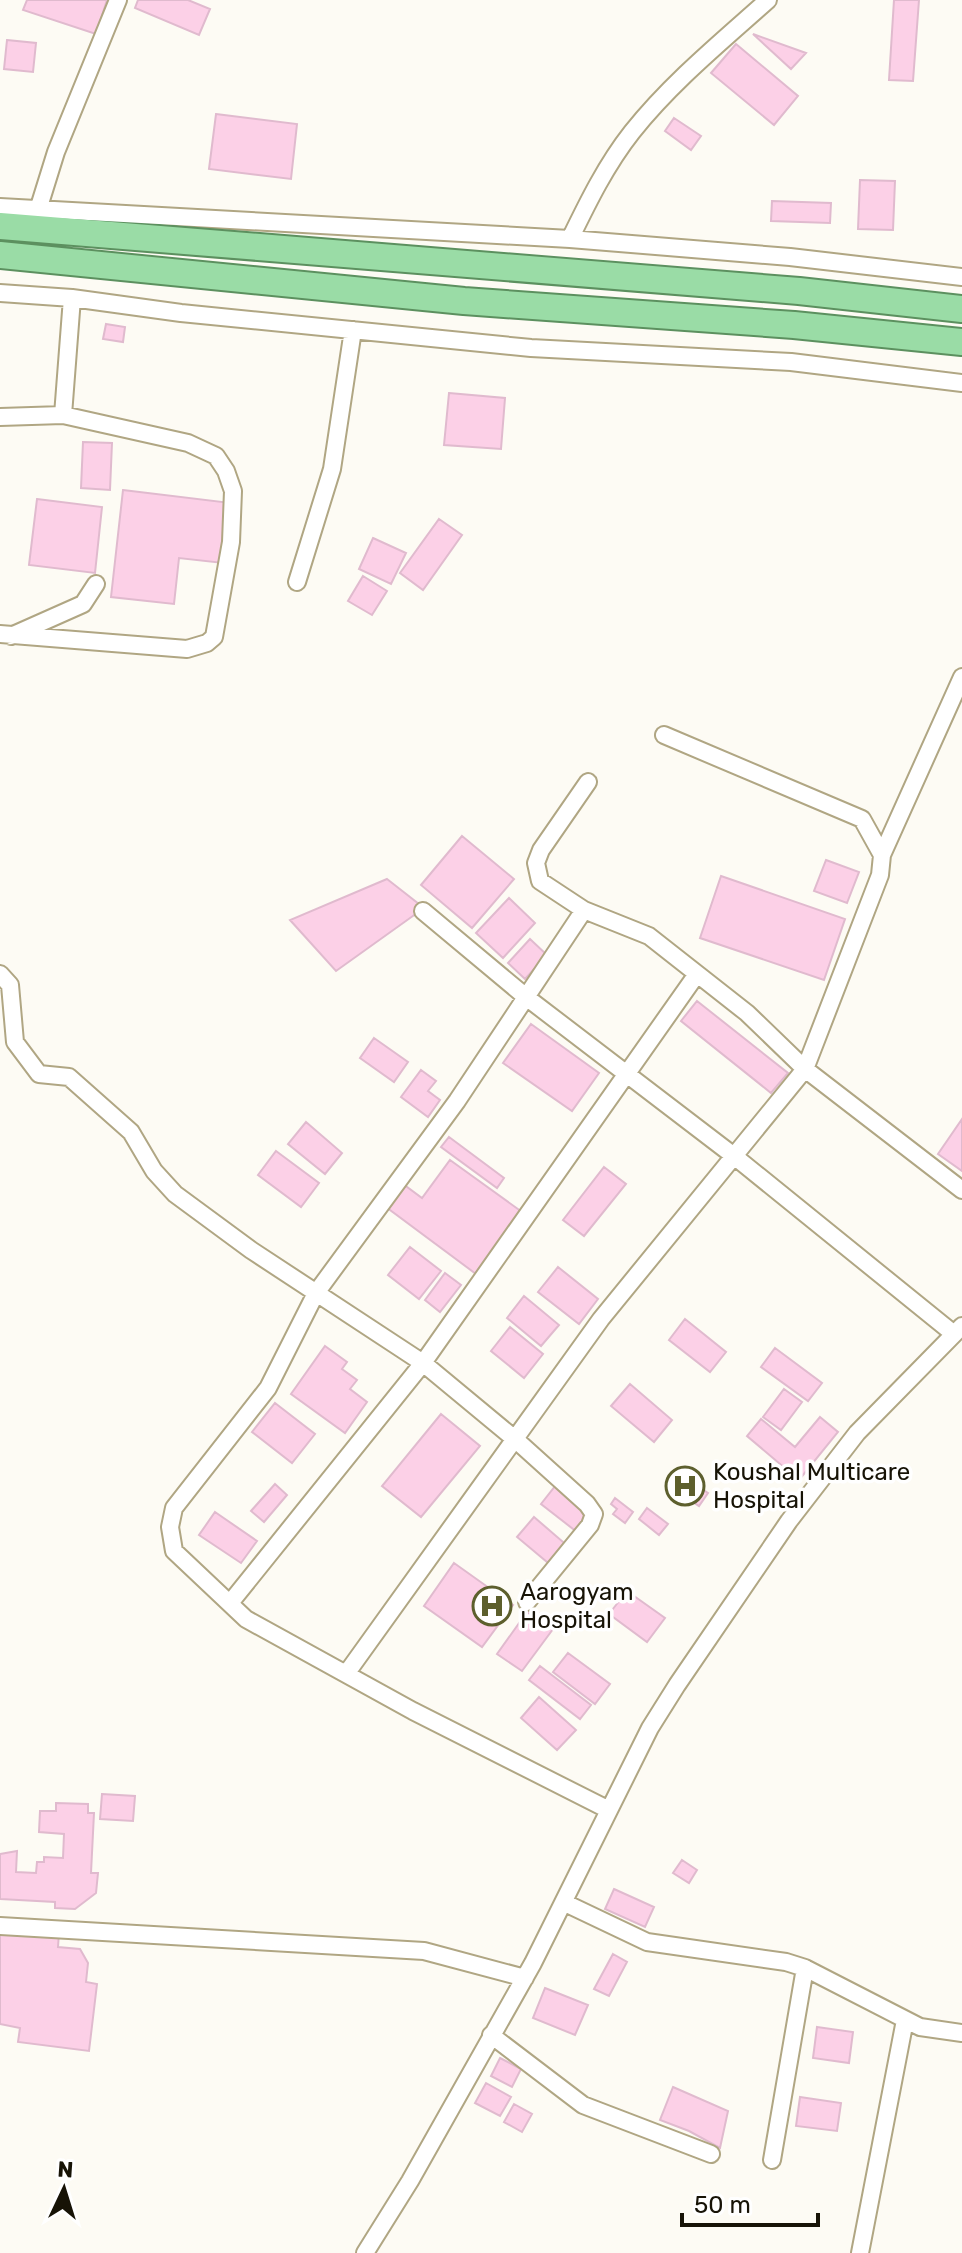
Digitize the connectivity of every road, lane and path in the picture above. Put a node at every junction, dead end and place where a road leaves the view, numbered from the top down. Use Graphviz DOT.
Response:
graph roads {
  1 [pos="118,0"];
  2 [pos="768,0"];
  3 [pos="0,207"];
  4 [pos="38,210"];
  5 [pos="0,226"];
  6 [pos="570,239"];
  7 [pos="0,255"];
  8 [pos="962,277"];
  9 [pos="0,293"];
  10 [pos="72,298"];
  11 [pos="962,309"];
  12 [pos="353,330"];
  13 [pos="962,342"];
  14 [pos="962,383"];
  15 [pos="63,415"];
  16 [pos="0,417"];
  17 [pos="297,582"];
  18 [pos="96,584"];
  19 [pos="5,635"];
  20 [pos="962,677"];
  21 [pos="664,735"];
  22 [pos="588,782"];
  23 [pos="882,855"];
  24 [pos="584,910"];
  25 [pos="423,911"];
  26 [pos="0,974"];
  27 [pos="697,974"];
  28 [pos="526,997"];
  29 [pos="805,1069"];
  30 [pos="627,1074"];
  31 [pos="734,1156"];
  32 [pos="962,1190"];
  33 [pos="316,1293"];
  34 [pos="958,1330"];
  35 [pos="423,1363"];
  36 [pos="516,1440"];
  37 [pos="527,1602"];
  38 [pos="230,1603"];
  39 [pos="346,1674"];
  40 [pos="609,1810"];
  41 [pos="565,1903"];
  42 [pos="0,1926"];
  43 [pos="805,1968"];
  44 [pos="525,1978"];
  45 [pos="905,2020"];
  46 [pos="962,2033"];
  47 [pos="491,2035"];
  48 [pos="711,2154"];
  49 [pos="772,2160"];
  50 [pos="365,2253"];
  51 [pos="860,2253"];
  1 -- 4 [label="street"];
  2 -- 6 [label="street"];
  3 -- 4 [label="street"];
  4 -- 6 [label="street"];
  5 -- 11 [label="highway"];
  6 -- 8 [label="street"];
  7 -- 13 [label="highway"];
  9 -- 10 [label="street"];
  10 -- 12 [label="street"];
  10 -- 15 [label="street"];
  12 -- 14 [label="street"];
  12 -- 17 [label="street"];
  15 -- 16 [label="street"];
  15 -- 19 [label="street"];
  18 -- 19 [label="street"];
  20 -- 23 [label="street"];
  21 -- 23 [label="street"];
  22 -- 24 [label="street"];
  23 -- 29 [label="street"];
  24 -- 27 [label="street"];
  24 -- 28 [label="street"];
  25 -- 28 [label="street"];
  26 -- 33 [label="street"];
  27 -- 29 [label="street"];
  27 -- 30 [label="street"];
  28 -- 30 [label="street"];
  28 -- 33 [label="street"];
  29 -- 31 [label="street"];
  29 -- 32 [label="street"];
  30 -- 31 [label="street"];
  30 -- 35 [label="street"];
  31 -- 34 [label="street"];
  31 -- 36 [label="street"];
  33 -- 35 [label="street"];
  33 -- 38 [label="street"];
  34 -- 40 [label="street"];
  35 -- 36 [label="street"];
  35 -- 38 [label="street"];
  36 -- 37 [label="street"];
  36 -- 39 [label="street"];
  38 -- 39 [label="street"];
  39 -- 40 [label="street"];
  40 -- 41 [label="street"];
  41 -- 43 [label="street"];
  41 -- 44 [label="street"];
  42 -- 44 [label="street"];
  43 -- 45 [label="street"];
  43 -- 49 [label="street"];
  44 -- 47 [label="street"];
  45 -- 46 [label="street"];
  45 -- 51 [label="street"];
  47 -- 48 [label="street"];
  47 -- 50 [label="street"];
}
